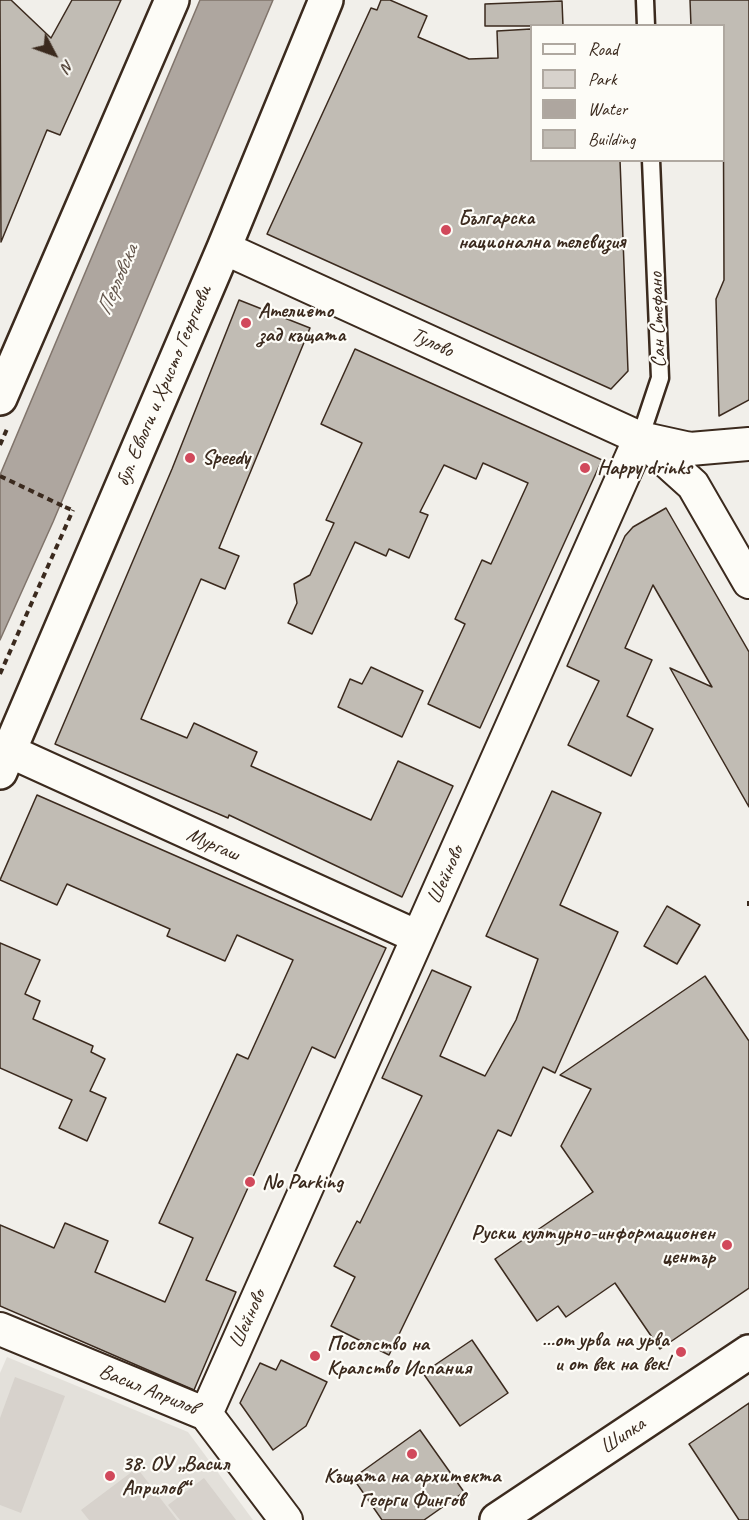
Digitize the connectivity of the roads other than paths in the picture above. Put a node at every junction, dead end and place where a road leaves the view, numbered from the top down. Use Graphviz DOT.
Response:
graph roads {
  1 [pos="172,0"];
  2 [pos="326,0"];
  3 [pos="645,0"];
  4 [pos="646,24"];
  5 [pos="651,162"];
  6 [pos="224,248"];
  7 [pos="0,398"];
  8 [pos="640,438"];
  9 [pos="749,444"];
  10 [pos="749,582"];
  11 [pos="4,762"];
  12 [pos="418,937"];
  13 [pos="0,1329"];
  14 [pos="749,1352"];
  15 [pos="206,1414"];
  16 [pos="286,1520"];
  17 [pos="497,1520"];
  1 -- 7 [label="main road"];
  2 -- 6 [label="main road, бул. Евлоги и Христо Георгиеви"];
  3 -- 4 [label="lane"];
  5 -- 8 [label="lane, Сан Стефано"];
  6 -- 8 [label="street, Тулово"];
  6 -- 11 [label="main road, бул. Евлоги и Христо Георгиеви"];
  8 -- 9 [label="street"];
  8 -- 10 [label="street"];
  8 -- 12 [label="street, Шейново"];
  11 -- 12 [label="street, Мургаш"];
  12 -- 15 [label="street, Шейново"];
  13 -- 15 [label="street, Васил Априлов"];
  14 -- 17 [label="main road, Шипка"];
  15 -- 16 [label="street, Васил Априлов"];
}
